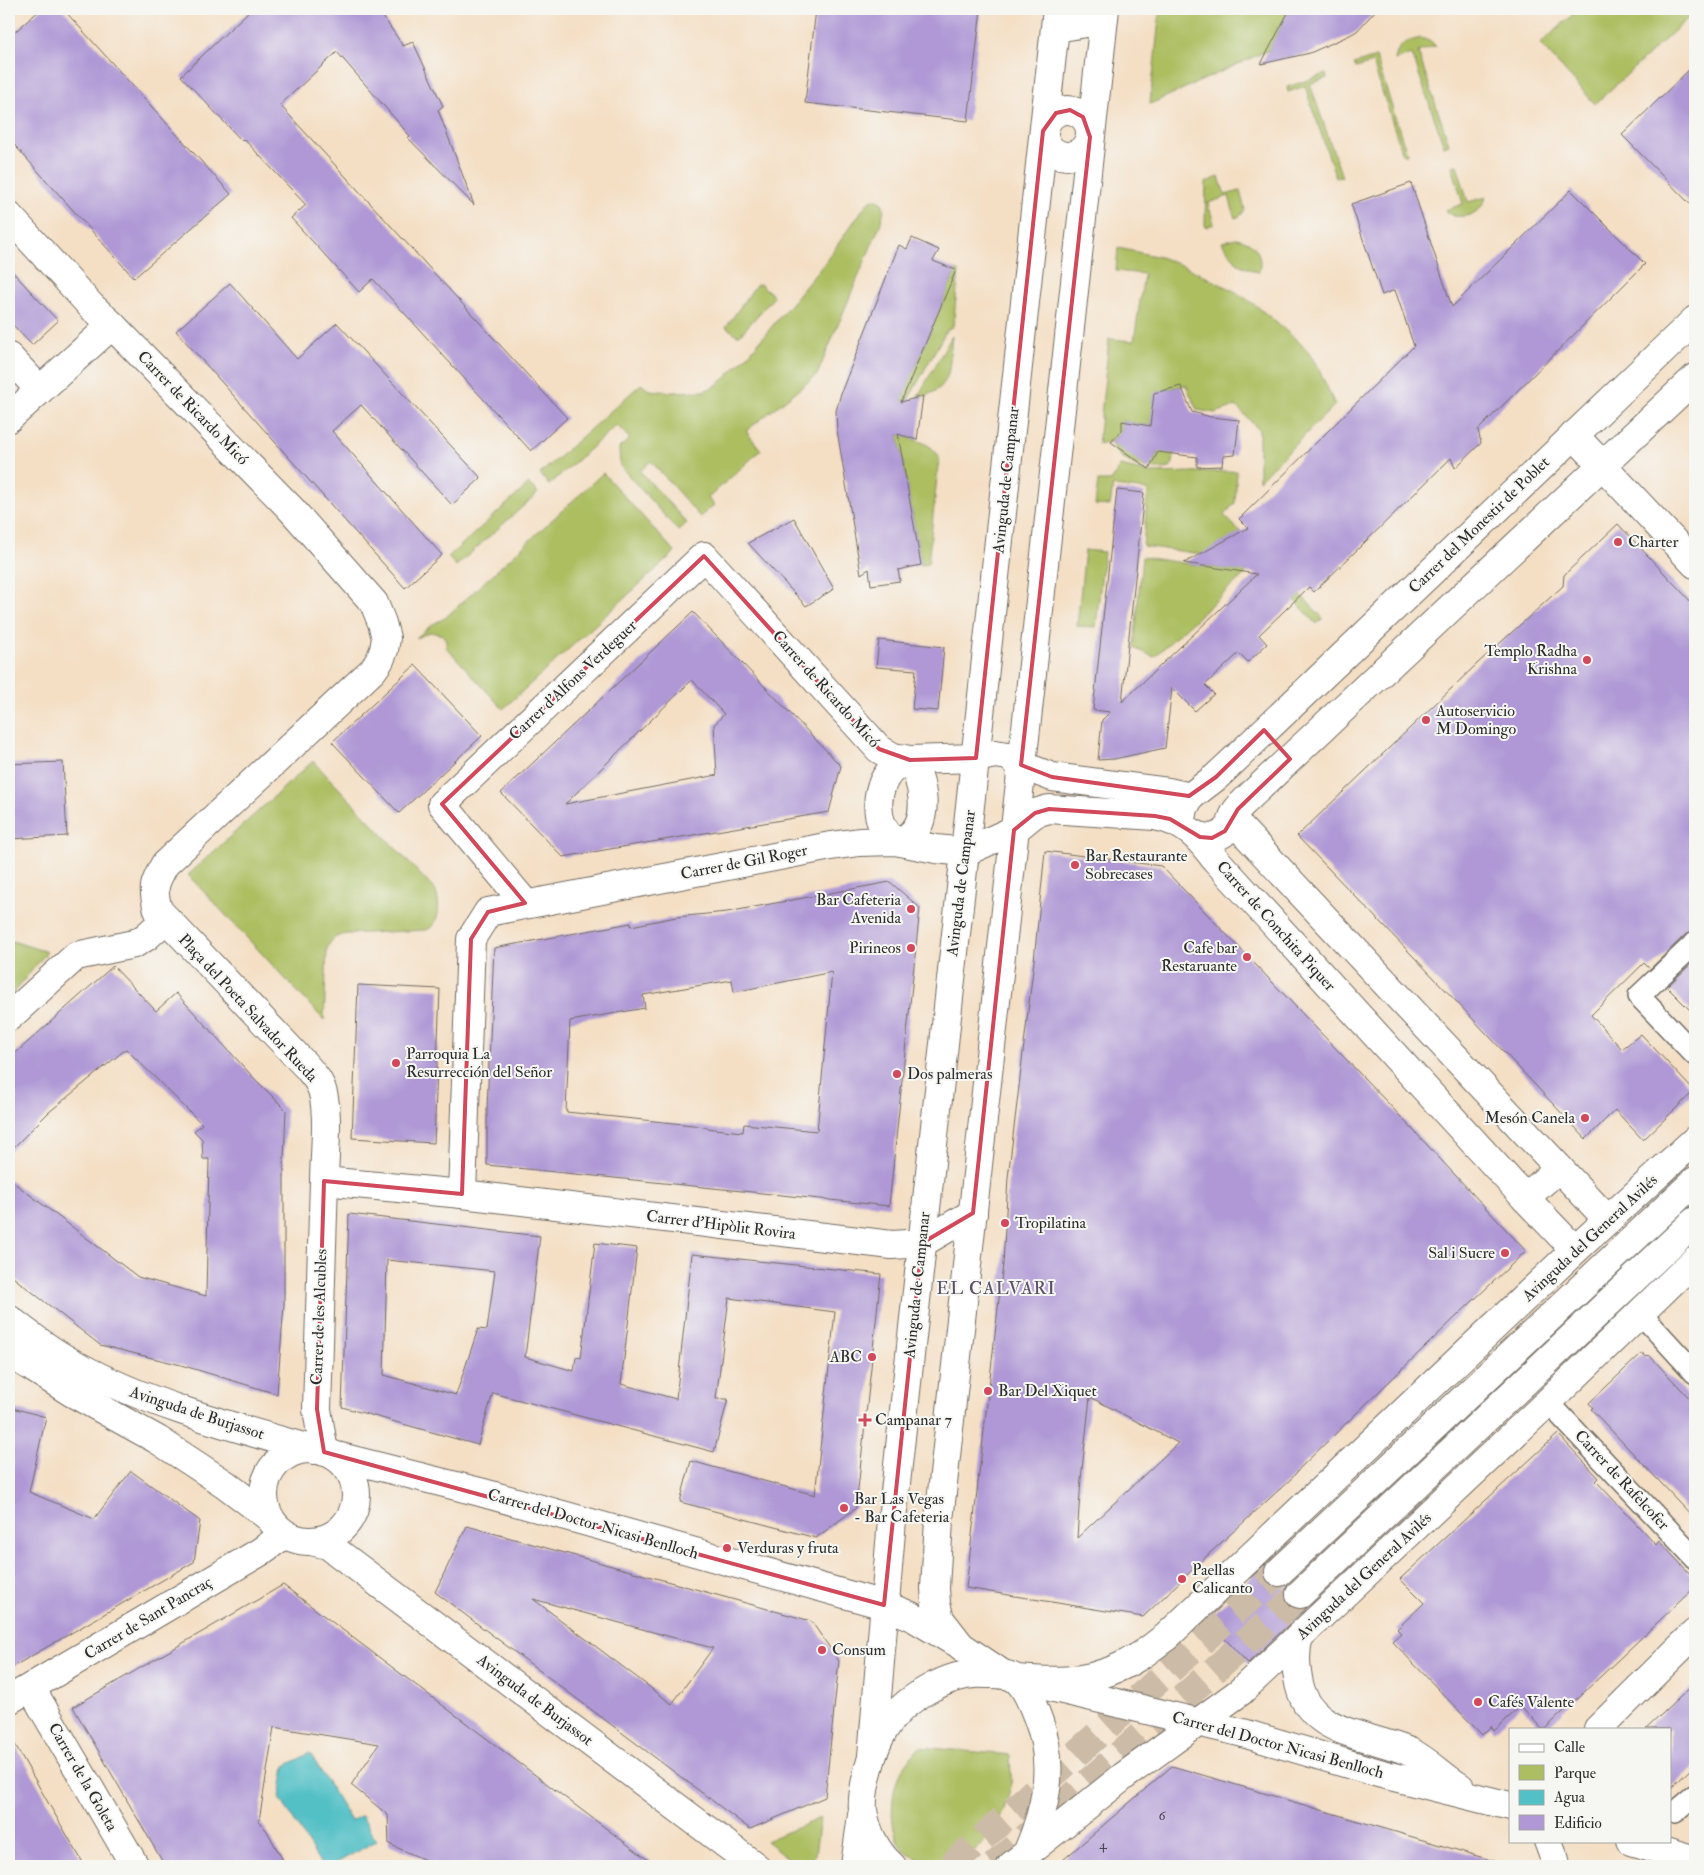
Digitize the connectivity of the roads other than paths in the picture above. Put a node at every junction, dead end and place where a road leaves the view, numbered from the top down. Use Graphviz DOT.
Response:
graph roads {
  1 [pos="1104,10"];
  2 [pos="1056,18"];
  3 [pos="1043,131"];
  4 [pos="1090,137"];
  5 [pos="9,216"];
  6 [pos="1695,320"];
  7 [pos="112,325"];
  8 [pos="9,357"];
  9 [pos="1695,378"];
  10 [pos="40,390"];
  11 [pos="9,418"];
  12 [pos="1574,435"];
  13 [pos="1602,465"];
  14 [pos="704,556"];
  15 [pos="1695,564"];
  16 [pos="374,603"];
  17 [pos="1264,730"];
  18 [pos="976,758"];
  19 [pos="1290,759"];
  20 [pos="910,760"];
  21 [pos="1021,765"];
  22 [pos="1195,793"];
  23 [pos="1233,817"];
  24 [pos="1014,830"];
  25 [pos="1192,832"];
  26 [pos="895,841"];
  27 [pos="965,852"];
  28 [pos="525,903"];
  29 [pos="166,919"];
  30 [pos="1695,943"];
  31 [pos="9,1017"];
  32 [pos="1695,1055"];
  33 [pos="1695,1140"];
  34 [pos="1559,1168"];
  35 [pos="324,1181"];
  36 [pos="1695,1181"];
  37 [pos="462,1194"];
  38 [pos="1526,1198"];
  39 [pos="973,1213"];
  40 [pos="1608,1220"];
  41 [pos="1695,1221"];
  42 [pos="922,1243"];
  43 [pos="1576,1250"];
  44 [pos="1695,1260"];
  45 [pos="1641,1314"];
  46 [pos="9,1319"];
  47 [pos="9,1353"];
  48 [pos="1695,1373"];
  49 [pos="1548,1402"];
  50 [pos="324,1452"];
  51 [pos="289,1531"];
  52 [pos="1695,1558"];
  53 [pos="1280,1572"];
  54 [pos="1300,1594"];
  55 [pos="884,1605"];
  56 [pos="1695,1633"];
  57 [pos="1299,1636"];
  58 [pos="961,1646"];
  59 [pos="1010,1677"];
  60 [pos="20,1694"];
  61 [pos="1198,1722"];
  62 [pos="1599,1728"];
  63 [pos="872,1757"];
  64 [pos="1695,1795"];
  65 [pos="1484,1798"];
  66 [pos="1509,1806"];
  67 [pos="863,1809"];
  68 [pos="1675,1812"];
  69 [pos="1548,1842"];
  70 [pos="1634,1842"];
  71 [pos="1019,1860"];
  72 [pos="1695,1860"];
  73 [pos="135,1866"];
  74 [pos="755,1866"];
  75 [pos="855,1866"];
  76 [pos="892,1866"];
  77 [pos="1556,1866"];
  1 -- 2 [label="street"];
  1 -- 4 [label="street"];
  2 -- 3 [label="street, Avinguda de Campanar"];
  3 -- 4 [label="street"];
  3 -- 18 [label="street, Avinguda de Campanar"];
  4 -- 21 [label="street"];
  5 -- 7 [label="street, Carrer de Ricardo Micó"];
  6 -- 12 [label="street, Carrer del Monestir de Poblet"];
  7 -- 10 [label="street"];
  7 -- 16 [label="street, Carrer de Ricardo Micó"];
  8 -- 10 [label="street"];
  9 -- 13 [label="street"];
  10 -- 11 [label="street"];
  12 -- 13 [label="street"];
  12 -- 17 [label="street, Carrer del Monestir de Poblet"];
  13 -- 15 [label="street"];
  13 -- 19 [label="street"];
  14 -- 20 [label="street, Carrer de Ricardo Micó"];
  14 -- 28 [label="street, Carrer d'Alfons Verdeguer"];
  16 -- 29 [label="street, Plaça del Poeta Salvador Rueda"];
  17 -- 19 [label="street"];
  17 -- 22 [label="street, Carrer del Monestir de Poblet"];
  18 -- 20 [label="street, Carrer de Ricardo Micó"];
  18 -- 21 [label="street"];
  18 -- 27 [label="street, Avinguda de Campanar"];
  19 -- 23 [label="street"];
  20 -- 26 [label="street"];
  20 -- 26 [label="street"];
  21 -- 22 [label="street"];
  21 -- 24 [label="street"];
  22 -- 23 [label="street"];
  22 -- 25 [label="street"];
  23 -- 25 [label="street"];
  23 -- 34 [label="street"];
  24 -- 25 [label="street, Carrer de Conchita Piquer"];
  24 -- 27 [label="street, Carrer de Conchita Piquer"];
  24 -- 39 [label="street"];
  25 -- 38 [label="street, Carrer de Conchita Piquer"];
  26 -- 27 [label="street, Carrer de Gil Roger"];
  26 -- 28 [label="street, Carrer de Gil Roger"];
  27 -- 42 [label="street, Avinguda de Campanar"];
  28 -- 37 [label="street, Carrer de Gil Roger"];
  29 -- 31 [label="street"];
  29 -- 35 [label="street, Plaça del Poeta Salvador Rueda"];
  30 -- 32 [label="street"];
  33 -- 40 [label="street, Avinguda del General Avilés"];
  34 -- 38 [label="street"];
  34 -- 40 [label="street"];
  35 -- 37 [label="street"];
  35 -- 50 [label="street, Carrer de les Alcubles"];
  36 -- 53 [label="street, Avinguda del General Avilés"];
  37 -- 42 [label="street, Carrer d'Hipòlit Rovira"];
  38 -- 43 [label="street, Carrer de Conchita Piquer"];
  39 -- 42 [label="street, Carrer d'Hipòlit Rovira"];
  39 -- 58 [label="street"];
  40 -- 43 [label="street, Avinguda del General Avilés"];
  41 -- 54 [label="street, Avinguda del General Avilés"];
  42 -- 55 [label="street, Avinguda de Campanar"];
  43 -- 59 [label="street, Avinguda del General Avilés"];
  44 -- 45 [label="street, Avinguda del General Avilés"];
  45 -- 48 [label="street"];
  45 -- 49 [label="street, Avinguda del General Avilés"];
  46 -- 50 [label="street, Avinguda de Burjassot"];
  47 -- 51 [label="street, Avinguda de Burjassot"];
  49 -- 52 [label="street, Carrer de Rafelcofer"];
  49 -- 57 [label="street, Avinguda del General Avilés"];
  50 -- 51 [label="street"];
  50 -- 51 [label="street"];
  50 -- 55 [label="street, Carrer del Doctor Nicasi Benlloch"];
  51 -- 60 [label="street, Carrer de Sant Pancraç"];
  51 -- 74 [label="street, Avinguda de Burjassot"];
  55 -- 58 [label="street, Carrer del Doctor Nicasi Benlloch"];
  55 -- 63 [label="street, Avinguda de Campanar"];
  56 -- 62 [label="street"];
  57 -- 61 [label="street, Avinguda del General Avilés"];
  57 -- 65 [label="street"];
  58 -- 59 [label="street"];
  59 -- 61 [label="street, Carrer del Doctor Nicasi Benlloch"];
  59 -- 63 [label="street, Avinguda de Campanar"];
  59 -- 71 [label="street"];
  60 -- 73 [label="street, Carrer de la Goleta"];
  61 -- 65 [label="street, Carrer del Doctor Nicasi Benlloch"];
  61 -- 71 [label="street, Avinguda del General Avilés"];
  63 -- 67 [label="street, Avinguda de Campanar"];
  64 -- 68 [label="street"];
  65 -- 66 [label="street, Carrer del Doctor Nicasi Benlloch"];
  67 -- 75 [label="street"];
  67 -- 76 [label="street, Avinguda de Campanar"];
  69 -- 77 [label="street"];
  70 -- 72 [label="street"];
}
